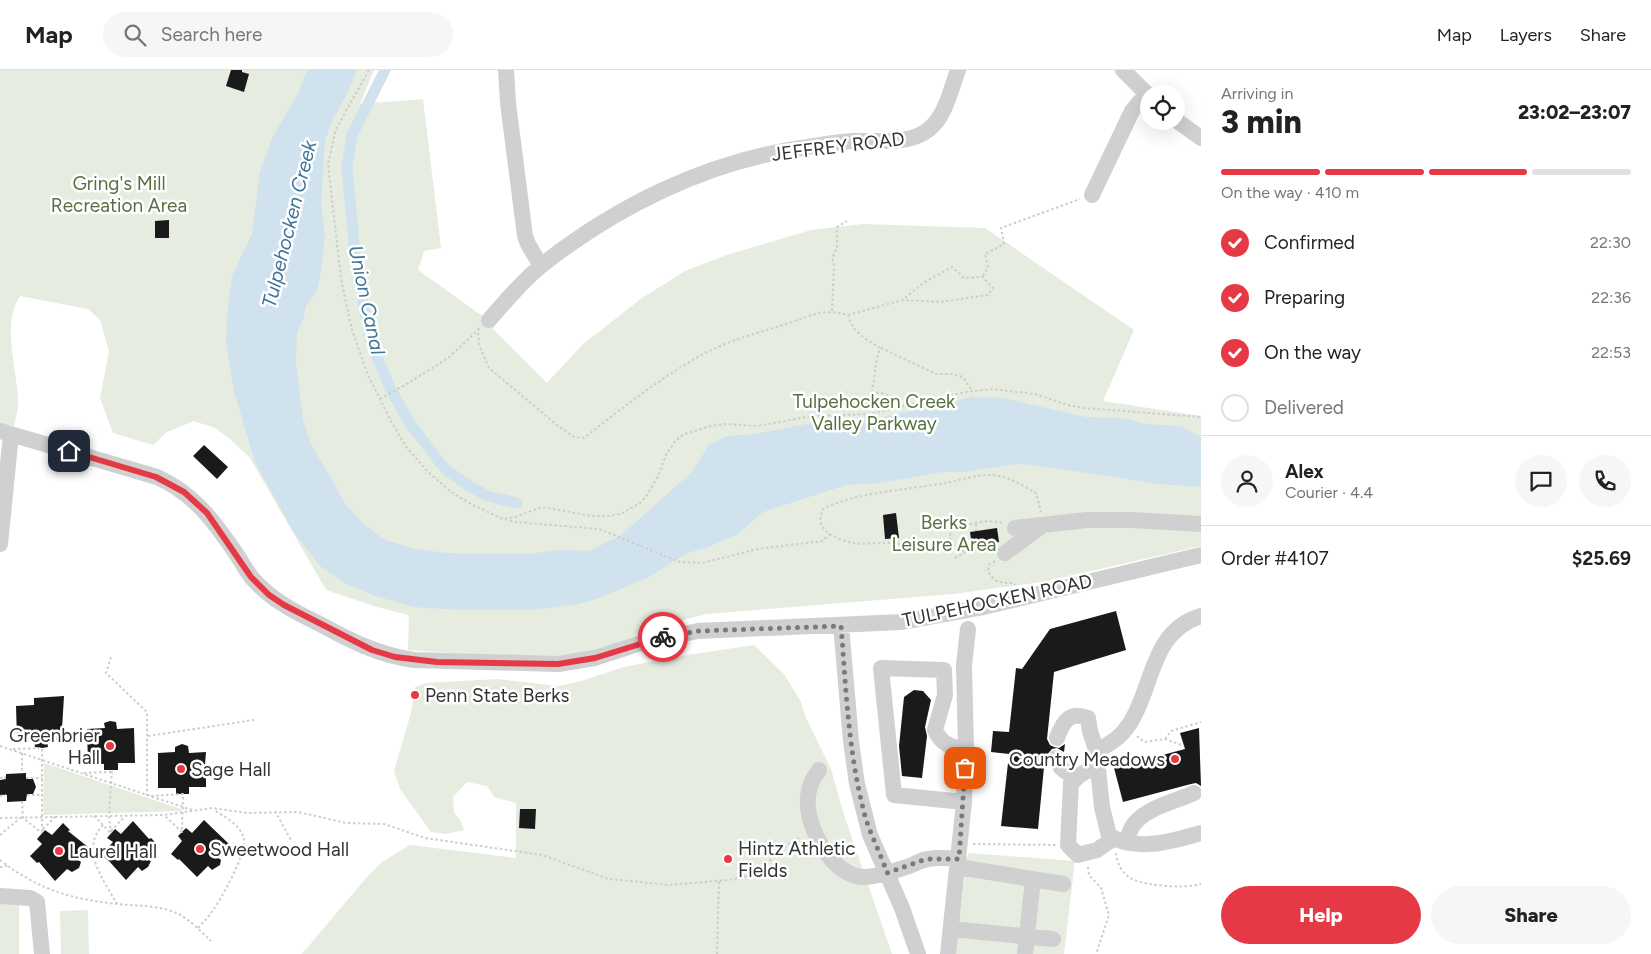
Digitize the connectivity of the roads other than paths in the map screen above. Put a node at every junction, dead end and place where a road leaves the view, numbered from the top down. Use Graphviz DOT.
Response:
graph roads {
  1 [pos="506,70"];
  2 [pos="958,70"];
  3 [pos="1123,70"];
  4 [pos="1140,88"];
  5 [pos="1140,102"];
  6 [pos="1185,126"];
  7 [pos="1201,138"];
  8 [pos="1092,195"];
  9 [pos="542,266"];
  10 [pos="483,325"];
  11 [pos="6,432"];
  12 [pos="1045,524"];
  13 [pos="1201,524"];
  14 [pos="1015,528"];
  15 [pos="0,544"];
  16 [pos="1005,553"];
  17 [pos="1201,555"];
  18 [pos="1201,616"];
  19 [pos="844,625"];
  20 [pos="968,629"];
  21 [pos="1057,738"];
  22 [pos="966,750"];
  23 [pos="1056,758"];
  24 [pos="1096,758"];
  25 [pos="819,770"];
  26 [pos="1076,779"];
  27 [pos="1194,793"];
  28 [pos="964,802"];
  29 [pos="1201,833"];
  30 [pos="1120,840"];
  31 [pos="959,857"];
  32 [pos="887,873"];
  33 [pos="1033,879"];
  34 [pos="1063,885"];
  35 [pos="0,896"];
  36 [pos="951,930"];
  37 [pos="1027,936"];
  38 [pos="1053,938"];
  39 [pos="42,954"];
  40 [pos="918,954"];
  41 [pos="948,954"];
  42 [pos="1025,954"];
  1 -- 9 [label="street"];
  2 -- 9 [label="street, JEFFREY ROAD"];
  3 -- 4 [label="street"];
  5 -- 8 [label="street"];
  6 -- 7 [label="street"];
  9 -- 10 [label="street, JEFFREY ROAD"];
  11 -- 15 [label="street"];
  11 -- 19 [label="street, TULPEHOCKEN ROAD"];
  12 -- 13 [label="street"];
  12 -- 14 [label="street"];
  12 -- 16 [label="street"];
  17 -- 19 [label="street, TULPEHOCKEN ROAD"];
  18 -- 24 [label="street"];
  19 -- 32 [label="street"];
  20 -- 22 [label="street"];
  21 -- 24 [label="street"];
  22 -- 28 [label="street"];
  22 -- 28 [label="street"];
  23 -- 26 [label="street"];
  24 -- 26 [label="street"];
  24 -- 30 [label="street"];
  25 -- 32 [label="street"];
  26 -- 30 [label="street"];
  27 -- 30 [label="street"];
  28 -- 31 [label="street"];
  29 -- 30 [label="street"];
  31 -- 32 [label="street"];
  31 -- 33 [label="street"];
  31 -- 36 [label="street"];
  32 -- 40 [label="street"];
  33 -- 34 [label="street"];
  33 -- 37 [label="street"];
  35 -- 39 [label="street"];
  36 -- 37 [label="street"];
  36 -- 41 [label="street"];
  37 -- 38 [label="street"];
  37 -- 42 [label="street"];
}
